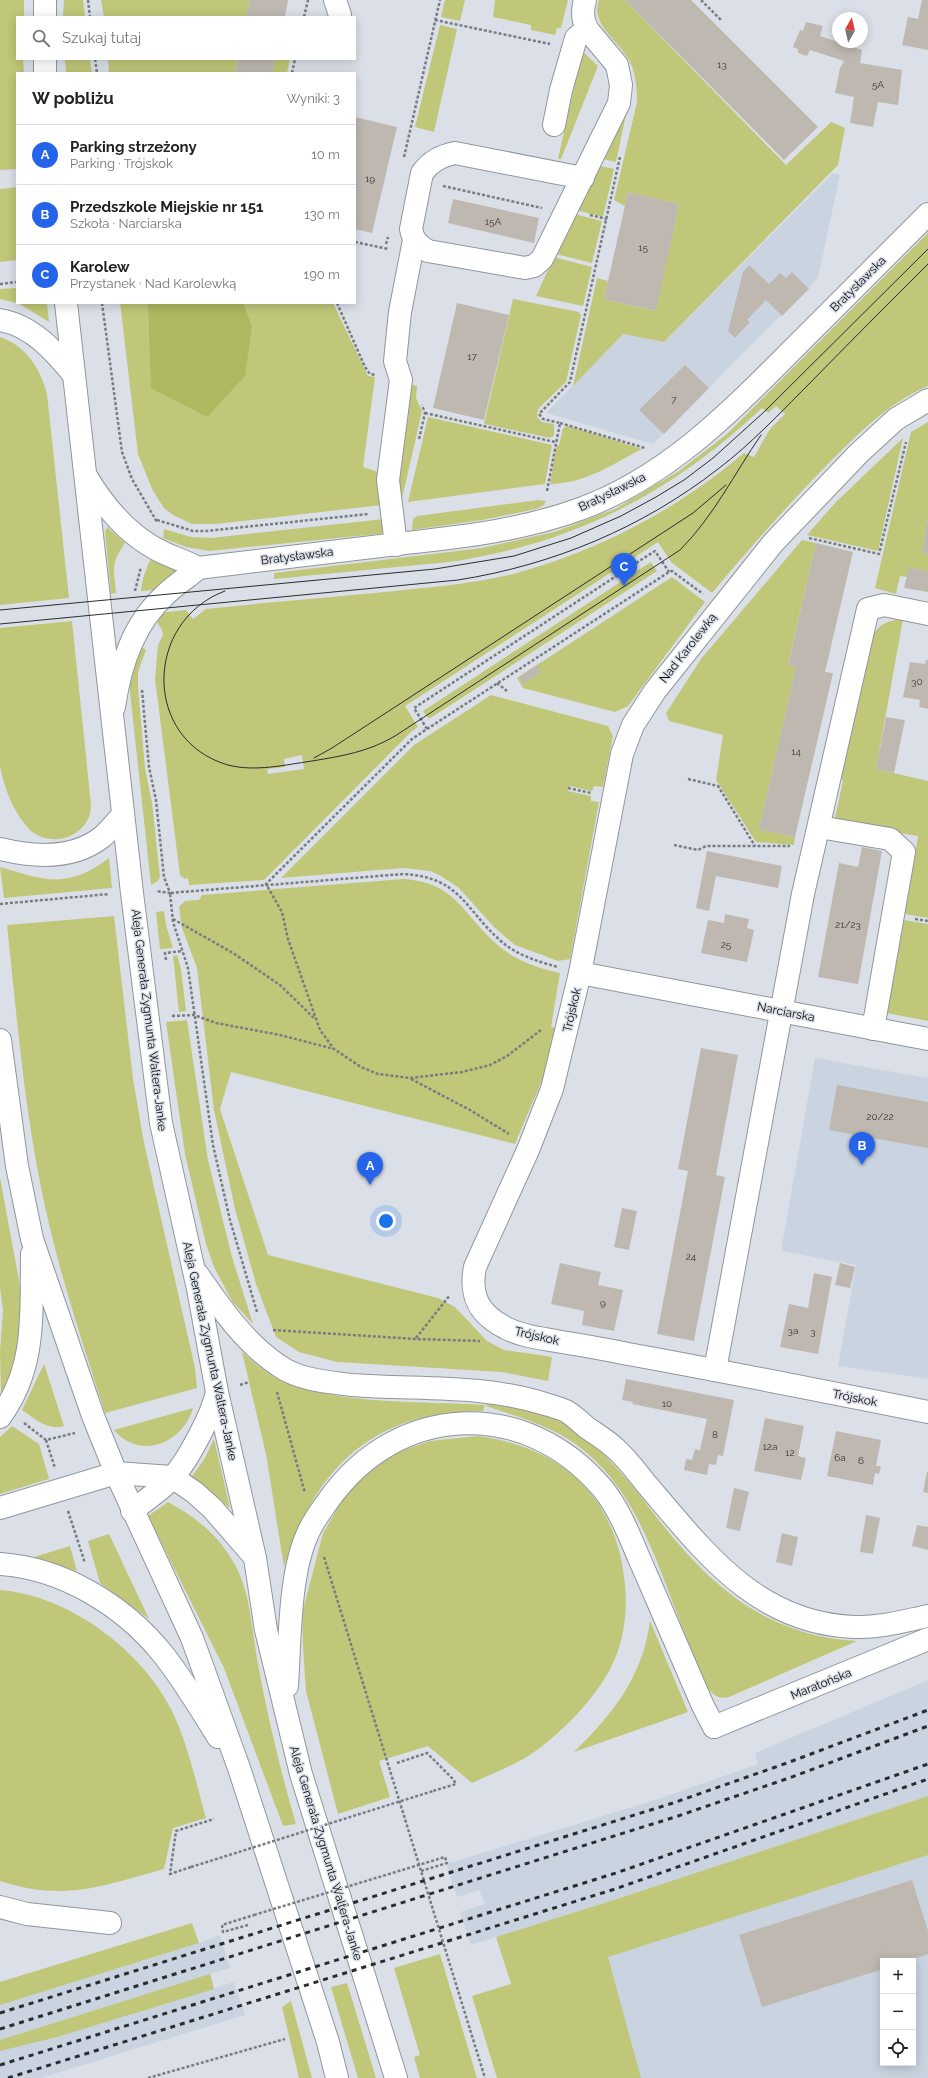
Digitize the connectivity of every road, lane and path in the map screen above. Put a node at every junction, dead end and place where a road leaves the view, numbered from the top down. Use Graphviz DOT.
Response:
graph roads {
  1 [pos="45,0"];
  2 [pos="88,0"];
  3 [pos="308,0"];
  4 [pos="440,0"];
  5 [pos="585,0"];
  6 [pos="701,0"];
  7 [pos="45,16"];
  8 [pos="90,16"];
  9 [pos="304,16"];
  10 [pos="435,20"];
  11 [pos="722,21"];
  12 [pos="587,29"];
  13 [pos="554,44"];
  14 [pos="45,60"];
  15 [pos="95,60"];
  16 [pos="295,60"];
  17 [pos="45,72"];
  18 [pos="97,72"];
  19 [pos="292,72"];
  20 [pos="554,126"];
  21 [pos="622,150"];
  22 [pos="402,164"];
  23 [pos="583,178"];
  24 [pos="420,182"];
  25 [pos="566,210"];
  26 [pos="928,214"];
  27 [pos="607,219"];
  28 [pos="388,236"];
  29 [pos="414,240"];
  30 [pos="356,242"];
  31 [pos="386,244"];
  32 [pos="388,249"];
  33 [pos="16,282"];
  34 [pos="0,284"];
  35 [pos="66,304"];
  36 [pos="0,320"];
  37 [pos="74,375"];
  38 [pos="928,400"];
  39 [pos="425,413"];
  40 [pos="560,423"];
  41 [pos="907,436"];
  42 [pos="555,442"];
  43 [pos="646,448"];
  44 [pos="86,476"];
  45 [pos="547,491"];
  46 [pos="392,511"];
  47 [pos="157,520"];
  48 [pos="807,538"];
  49 [pos="396,544"];
  50 [pos="198,568"];
  51 [pos="669,572"];
  52 [pos="720,607"];
  53 [pos="928,614"];
  54 [pos="497,683"];
  55 [pos="507,691"];
  56 [pos="113,719"];
  57 [pos="427,729"];
  58 [pos="688,779"];
  59 [pos="568,788"];
  60 [pos="596,793"];
  61 [pos="123,815"];
  62 [pos="819,827"];
  63 [pos="674,846"];
  64 [pos="755,846"];
  65 [pos="797,846"];
  66 [pos="0,849"];
  67 [pos="266,884"];
  68 [pos="112,894"];
  69 [pos="0,904"];
  70 [pos="172,919"];
  71 [pos="183,951"];
  72 [pos="167,967"];
  73 [pos="580,973"];
  74 [pos="781,1011"];
  75 [pos="172,1013"];
  76 [pos="194,1015"];
  77 [pos="315,1019"];
  78 [pos="545,1027"];
  79 [pos="873,1029"];
  80 [pos="928,1039"];
  81 [pos="0,1040"];
  82 [pos="334,1049"];
  83 [pos="410,1078"];
  84 [pos="528,1150"];
  85 [pos="32,1239"];
  86 [pos="193,1267"];
  87 [pos="472,1280"];
  88 [pos="258,1315"];
  89 [pos="507,1329"];
  90 [pos="270,1330"];
  91 [pos="416,1339"];
  92 [pos="715,1370"];
  93 [pos="275,1385"];
  94 [pos="217,1392"];
  95 [pos="928,1412"];
  96 [pos="9,1418"];
  97 [pos="67,1436"];
  98 [pos="46,1440"];
  99 [pos="55,1469"];
  100 [pos="116,1473"];
  101 [pos="172,1477"];
  102 [pos="305,1496"];
  103 [pos="0,1508"];
  104 [pos="132,1511"];
  105 [pos="70,1518"];
  106 [pos="324,1555"];
  107 [pos="255,1558"];
  108 [pos="0,1564"];
  109 [pos="86,1564"];
  110 [pos="928,1616"];
  111 [pos="928,1640"];
  112 [pos="285,1706"];
  113 [pos="397,1762"];
  114 [pos="239,1768"];
  115 [pos="214,1819"];
  116 [pos="419,1864"];
  117 [pos="421,1871"];
  118 [pos="0,1907"];
  119 [pos="110,1923"];
  120 [pos="248,1925"];
  121 [pos="284,2039"];
  122 [pos="148,2078"];
  123 [pos="337,2078"];
  124 [pos="396,2078"];
  125 [pos="485,2078"];
  1 -- 7 [label="main road"];
  2 -- 8 [label="path"];
  3 -- 9 [label="path"];
  4 -- 10 [label="path"];
  5 -- 12 [label="main road"];
  6 -- 11 [label="path"];
  10 -- 13 [label="path"];
  10 -- 22 [label="path"];
  12 -- 20 [label="main road"];
  12 -- 23 [label="main road"];
  14 -- 17 [label="main road"];
  15 -- 18 [label="path"];
  16 -- 19 [label="path"];
  21 -- 27 [label="path"];
  23 -- 24 [label="main road"];
  23 -- 25 [label="main road"];
  24 -- 25 [label="path"];
  24 -- 29 [label="main road"];
  25 -- 27 [label="path"];
  25 -- 29 [label="main road"];
  26 -- 49 [label="main road, Bratysławska"];
  27 -- 40 [label="path"];
  28 -- 31 [label="path"];
  29 -- 46 [label="main road"];
  30 -- 32 [label="path"];
  33 -- 34 [label="path"];
  35 -- 37 [label="main road, Aleja Generała Zygmunta Waltera-Janke"];
  36 -- 37 [label="main road"];
  37 -- 44 [label="main road, Aleja Generała Zygmunta Waltera-Janke"];
  38 -- 52 [label="main road, Nad Karolewką"];
  39 -- 42 [label="path"];
  40 -- 42 [label="path"];
  40 -- 43 [label="path"];
  41 -- 48 [label="path"];
  42 -- 45 [label="path"];
  44 -- 50 [label="main road"];
  44 -- 56 [label="main road, Aleja Generała Zygmunta Waltera-Janke"];
  46 -- 47 [label="path"];
  46 -- 49 [label="main road"];
  49 -- 50 [label="main road, Bratysławska"];
  50 -- 56 [label="main road"];
  51 -- 52 [label="path"];
  51 -- 54 [label="path"];
  51 -- 57 [label="path"];
  52 -- 73 [label="main road, Nad Karolewką"];
  53 -- 62 [label="main road"];
  54 -- 55 [label="path"];
  54 -- 57 [label="path"];
  56 -- 61 [label="main road, Aleja Generała Zygmunta Waltera-Janke"];
  57 -- 67 [label="path"];
  58 -- 64 [label="path"];
  59 -- 60 [label="path"];
  61 -- 66 [label="main road"];
  61 -- 86 [label="main road, Aleja Generała Zygmunta Waltera-Janke"];
  62 -- 74 [label="main road"];
  62 -- 79 [label="main road"];
  63 -- 64 [label="path"];
  64 -- 65 [label="path"];
  67 -- 70 [label="path"];
  67 -- 73 [label="path"];
  67 -- 77 [label="path"];
  68 -- 69 [label="path"];
  70 -- 71 [label="path"];
  70 -- 77 [label="path"];
  71 -- 72 [label="path"];
  71 -- 76 [label="path"];
  73 -- 74 [label="main road, Narciarska"];
  73 -- 84 [label="main road, Trójskok"];
  74 -- 79 [label="main road, Narciarska"];
  74 -- 92 [label="main road"];
  75 -- 76 [label="path"];
  76 -- 82 [label="path"];
  76 -- 88 [label="path"];
  77 -- 82 [label="path"];
  78 -- 83 [label="path"];
  79 -- 80 [label="main road, Narciarska"];
  81 -- 85 [label="main road"];
  82 -- 83 [label="path"];
  83 -- 84 [label="path"];
  84 -- 87 [label="main road, Trójskok"];
  85 -- 96 [label="main road"];
  85 -- 100 [label="main road"];
  86 -- 94 [label="main road, Aleja Generała Zygmunta Waltera-Janke"];
  86 -- 110 [label="main road"];
  87 -- 89 [label="main road, Trójskok"];
  87 -- 91 [label="path"];
  89 -- 91 [label="path"];
  89 -- 92 [label="main road, Trójskok"];
  90 -- 91 [label="path"];
  92 -- 95 [label="main road, Trójskok"];
  93 -- 102 [label="path"];
  94 -- 101 [label="main road"];
  94 -- 107 [label="main road, Aleja Generała Zygmunta Waltera-Janke"];
  96 -- 98 [label="path"];
  97 -- 98 [label="path"];
  98 -- 99 [label="path"];
  100 -- 101 [label="main road"];
  100 -- 103 [label="main road"];
  100 -- 104 [label="main road"];
  101 -- 104 [label="main road"];
  101 -- 107 [label="main road"];
  104 -- 114 [label="main road"];
  105 -- 109 [label="path"];
  106 -- 116 [label="path"];
  107 -- 112 [label="main road, Aleja Generała Zygmunta Waltera-Janke"];
  108 -- 114 [label="main road"];
  111 -- 112 [label="main road, Maratońska"];
  112 -- 124 [label="main road, Aleja Generała Zygmunta Waltera-Janke"];
  113 -- 115 [label="path, bridge"];
  114 -- 123 [label="main road"];
  116 -- 117 [label="path"];
  116 -- 117 [label="path"];
  116 -- 120 [label="path, bridge"];
  117 -- 125 [label="path"];
  118 -- 119 [label="main road"];
  121 -- 122 [label="path"];
}
